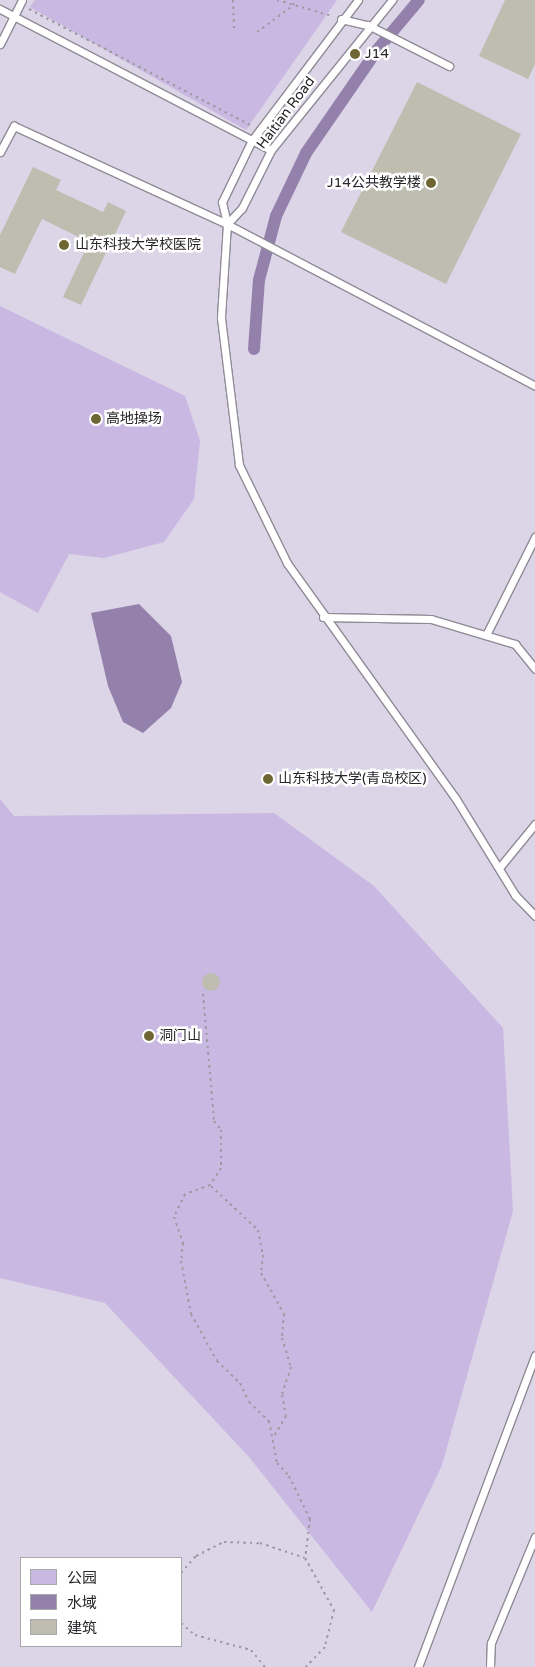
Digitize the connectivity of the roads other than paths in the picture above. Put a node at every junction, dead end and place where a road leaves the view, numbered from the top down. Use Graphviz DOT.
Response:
graph roads {
  1 [pos="2,0"];
  2 [pos="358,0"];
  3 [pos="392,0"];
  4 [pos="21,2"];
  5 [pos="0,4"];
  6 [pos="0,9"];
  7 [pos="14,16"];
  8 [pos="341,19"];
  9 [pos="368,25"];
  10 [pos="0,44"];
  11 [pos="449,66"];
  12 [pos="252,140"];
  13 [pos="271,150"];
  14 [pos="0,152"];
  15 [pos="227,224"];
  16 [pos="535,386"];
  17 [pos="535,538"];
  18 [pos="323,617"];
  19 [pos="486,635"];
  20 [pos="535,669"];
  21 [pos="535,824"];
  22 [pos="499,868"];
  23 [pos="535,916"];
  24 [pos="535,1355"];
  25 [pos="535,1537"];
  26 [pos="418,1667"];
  27 [pos="490,1667"];
  1 -- 5 [label="lane"];
  2 -- 8 [label="lane, Haitian Road"];
  3 -- 9 [label="lane, Haitian Road"];
  4 -- 7 [label="lane"];
  6 -- 7 [label="lane"];
  7 -- 10 [label="lane"];
  7 -- 12 [label="lane"];
  8 -- 9 [label="lane"];
  8 -- 12 [label="lane, Haitian Road"];
  9 -- 11 [label="lane"];
  9 -- 13 [label="lane, Haitian Road"];
  12 -- 13 [label="lane"];
  12 -- 15 [label="lane, Haitian Road"];
  13 -- 15 [label="lane, Haitian Road"];
  14 -- 15 [label="lane"];
  15 -- 16 [label="lane"];
  15 -- 18 [label="lane"];
  17 -- 19 [label="lane"];
  18 -- 19 [label="lane"];
  18 -- 22 [label="lane"];
  19 -- 20 [label="lane"];
  21 -- 22 [label="lane"];
  22 -- 23 [label="lane"];
  24 -- 26 [label="lane"];
  25 -- 27 [label="lane"];
}
